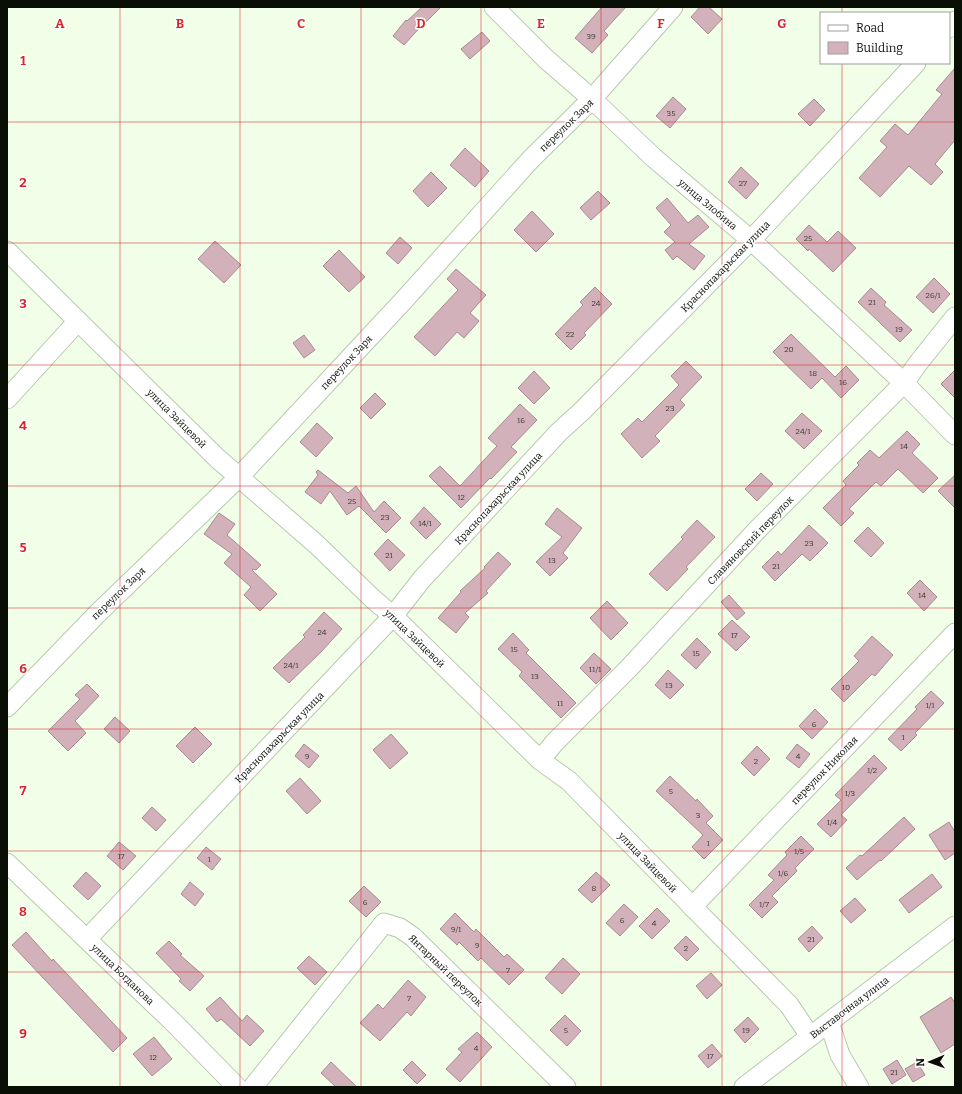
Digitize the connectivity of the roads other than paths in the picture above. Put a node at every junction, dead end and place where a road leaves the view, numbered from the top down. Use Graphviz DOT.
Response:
graph roads {
  1 [pos="494,7"];
  2 [pos="673,7"];
  3 [pos="915,64"];
  4 [pos="592,100"];
  5 [pos="751,240"];
  6 [pos="7,251"];
  7 [pos="955,317"];
  8 [pos="78,321"];
  9 [pos="904,383"];
  10 [pos="7,399"];
  11 [pos="955,435"];
  12 [pos="239,477"];
  13 [pos="393,616"];
  14 [pos="955,634"];
  15 [pos="7,707"];
  16 [pos="540,760"];
  17 [pos="7,863"];
  18 [pos="692,907"];
  19 [pos="955,926"];
  20 [pos="87,939"];
  21 [pos="828,1022"];
  22 [pos="810,1036"];
  23 [pos="237,1087"];
  24 [pos="253,1087"];
  25 [pos="566,1087"];
  26 [pos="744,1087"];
  27 [pos="859,1087"];
  1 -- 4 [label="street, улица Злобина"];
  2 -- 4 [label="street, переулок Заря"];
  3 -- 5 [label="street, Краснопахарьская улица"];
  4 -- 5 [label="street, улица Злобина"];
  4 -- 12 [label="street, переулок Заря"];
  5 -- 9 [label="street, улица Злобина"];
  5 -- 13 [label="street, Краснопахарьская улица"];
  6 -- 8 [label="street, улица Зайцевой"];
  7 -- 9 [label="street, Славяновский переулок"];
  8 -- 10 [label="street"];
  8 -- 12 [label="street, улица Зайцевой"];
  9 -- 11 [label="street, улица Злобина"];
  9 -- 16 [label="street, Славяновский переулок"];
  12 -- 13 [label="street, улица Зайцевой"];
  12 -- 15 [label="street, переулок Заря"];
  13 -- 16 [label="street, улица Зайцевой"];
  13 -- 20 [label="street, Краснопахарьская улица"];
  14 -- 18 [label="street, переулок Николая"];
  16 -- 18 [label="street, улица Зайцевой"];
  17 -- 20 [label="street, улица Богданова"];
  18 -- 22 [label="street, улица Зайцевой"];
  19 -- 21 [label="street, Выставочная улица"];
  20 -- 23 [label="street, улица Богданова"];
  21 -- 22 [label="street, Выставочная улица"];
  21 -- 27 [label="street"];
  22 -- 26 [label="street, Выставочная улица"];
  24 -- 25 [label="street, Янтарный переулок"];
}
